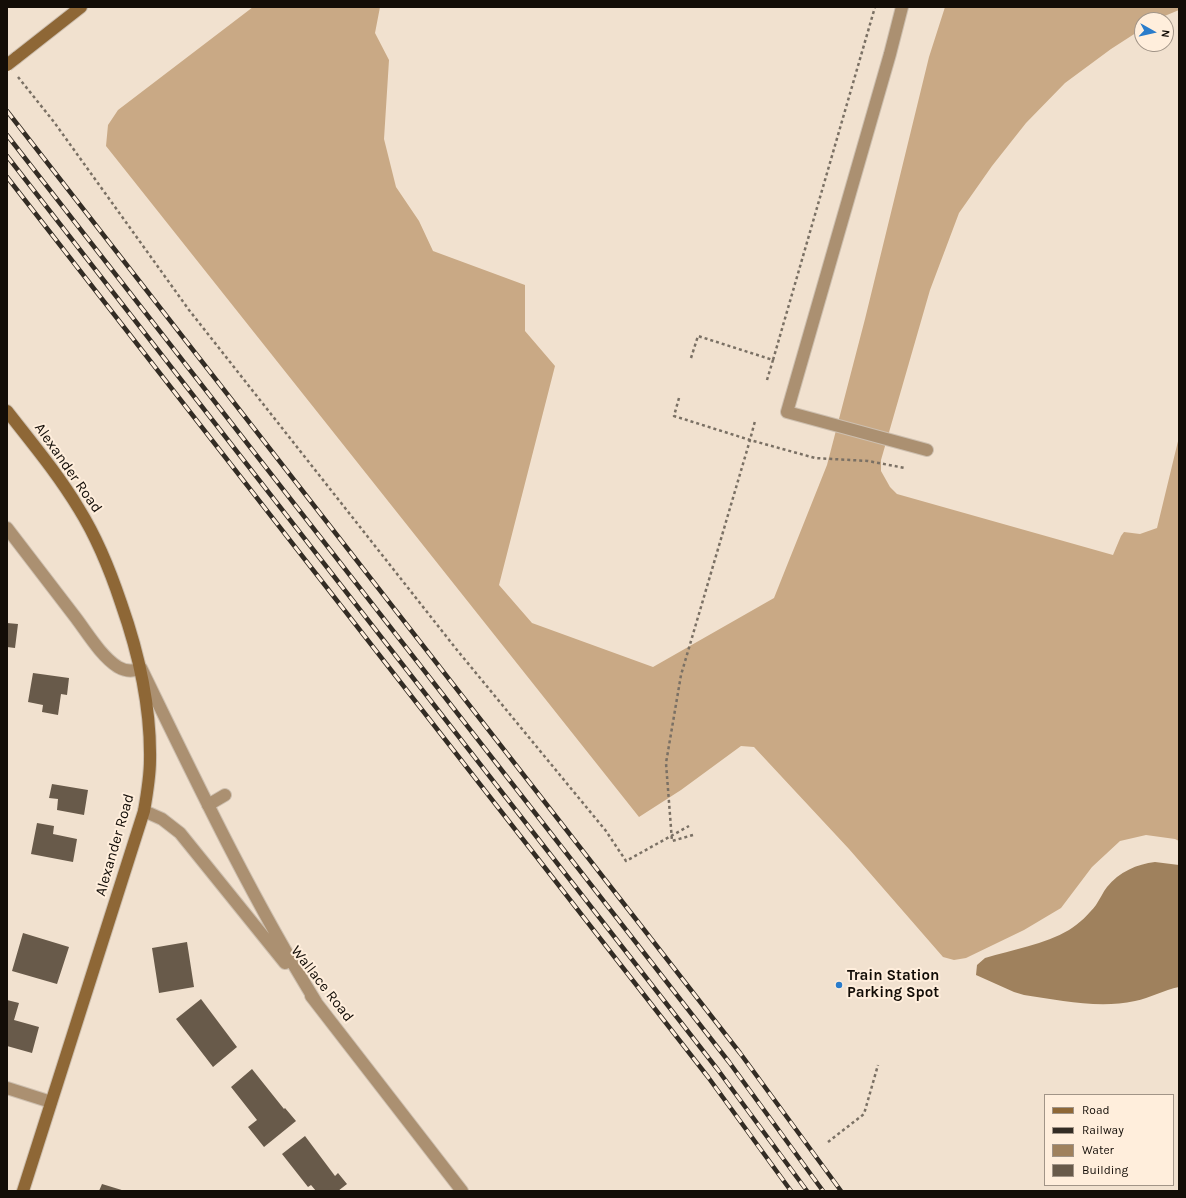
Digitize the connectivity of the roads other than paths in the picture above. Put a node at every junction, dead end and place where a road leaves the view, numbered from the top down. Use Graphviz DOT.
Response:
graph roads {
  1 [pos="81,7"];
  2 [pos="902,7"];
  3 [pos="12,62"];
  4 [pos="7,411"];
  5 [pos="927,450"];
  6 [pos="7,528"];
  7 [pos="141,668"];
  8 [pos="225,794"];
  9 [pos="208,805"];
  10 [pos="144,811"];
  11 [pos="316,1002"];
  12 [pos="7,1088"];
  13 [pos="51,1102"];
  14 [pos="23,1191"];
  15 [pos="462,1191"];
  1 -- 3 [label="street"];
  2 -- 5 [label="street"];
  4 -- 7 [label="street, Alexander Road"];
  6 -- 7 [label="street"];
  7 -- 9 [label="street"];
  7 -- 10 [label="street, Alexander Road"];
  8 -- 9 [label="street"];
  9 -- 11 [label="street"];
  10 -- 11 [label="street, Wallace Road"];
  10 -- 13 [label="street, Alexander Road"];
  11 -- 15 [label="street, Wallace Road"];
  12 -- 13 [label="street"];
  13 -- 14 [label="street, Alexander Road"];
}
